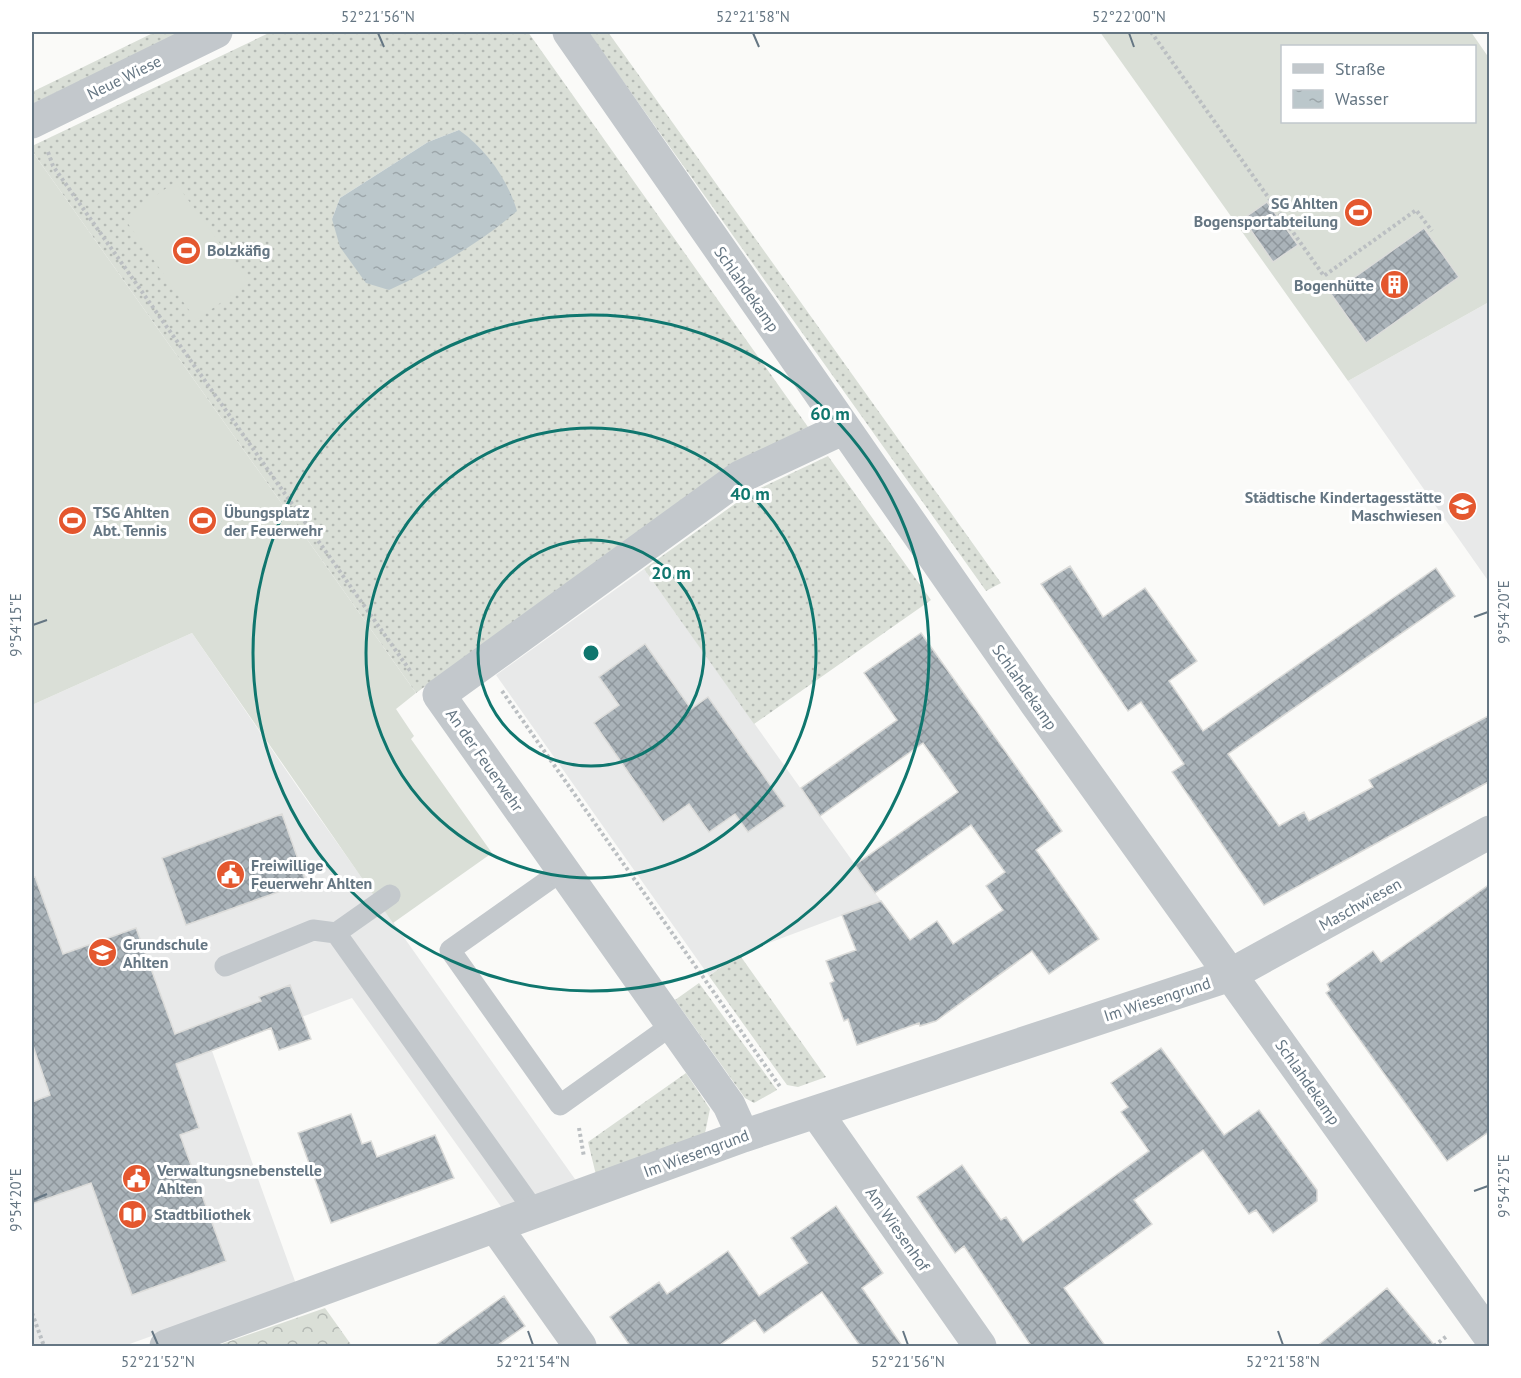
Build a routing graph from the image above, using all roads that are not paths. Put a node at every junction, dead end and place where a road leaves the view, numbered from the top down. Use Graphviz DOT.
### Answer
graph roads {
  1 [pos="216,32"];
  2 [pos="569,32"];
  3 [pos="35,120"];
  4 [pos="844,428"];
  5 [pos="1490,832"];
  6 [pos="563,870"];
  7 [pos="390,895"];
  8 [pos="336,933"];
  9 [pos="225,966"];
  10 [pos="1230,975"];
  11 [pos="672,1025"];
  12 [pos="816,1112"];
  13 [pos="743,1136"];
  14 [pos="535,1212"];
  15 [pos="495,1226"];
  16 [pos="1490,1337"];
  17 [pos="166,1347"];
  18 [pos="580,1347"];
  19 [pos="980,1347"];
  1 -- 3 [label="street, Neue Wiese"];
  2 -- 4 [label="street, Schlahdekamp"];
  4 -- 6 [label="street, An der Feuerwehr"];
  4 -- 10 [label="street, Schlahdekamp"];
  5 -- 10 [label="street, Maschwiesen"];
  6 -- 11 [label="street, An der Feuerwehr"];
  6 -- 11 [label="lane"];
  7 -- 8 [label="lane"];
  8 -- 9 [label="lane"];
  8 -- 14 [label="lane"];
  10 -- 12 [label="street, Im Wiesengrund"];
  10 -- 16 [label="street, Schlahdekamp"];
  11 -- 13 [label="street, An der Feuerwehr"];
  12 -- 13 [label="street, Im Wiesengrund"];
  12 -- 19 [label="street, Am Wiesenhof"];
  13 -- 14 [label="street, Im Wiesengrund"];
  14 -- 15 [label="street, Im Wiesengrund"];
  15 -- 17 [label="street, Im Wiesengrund"];
  15 -- 18 [label="street"];
}
